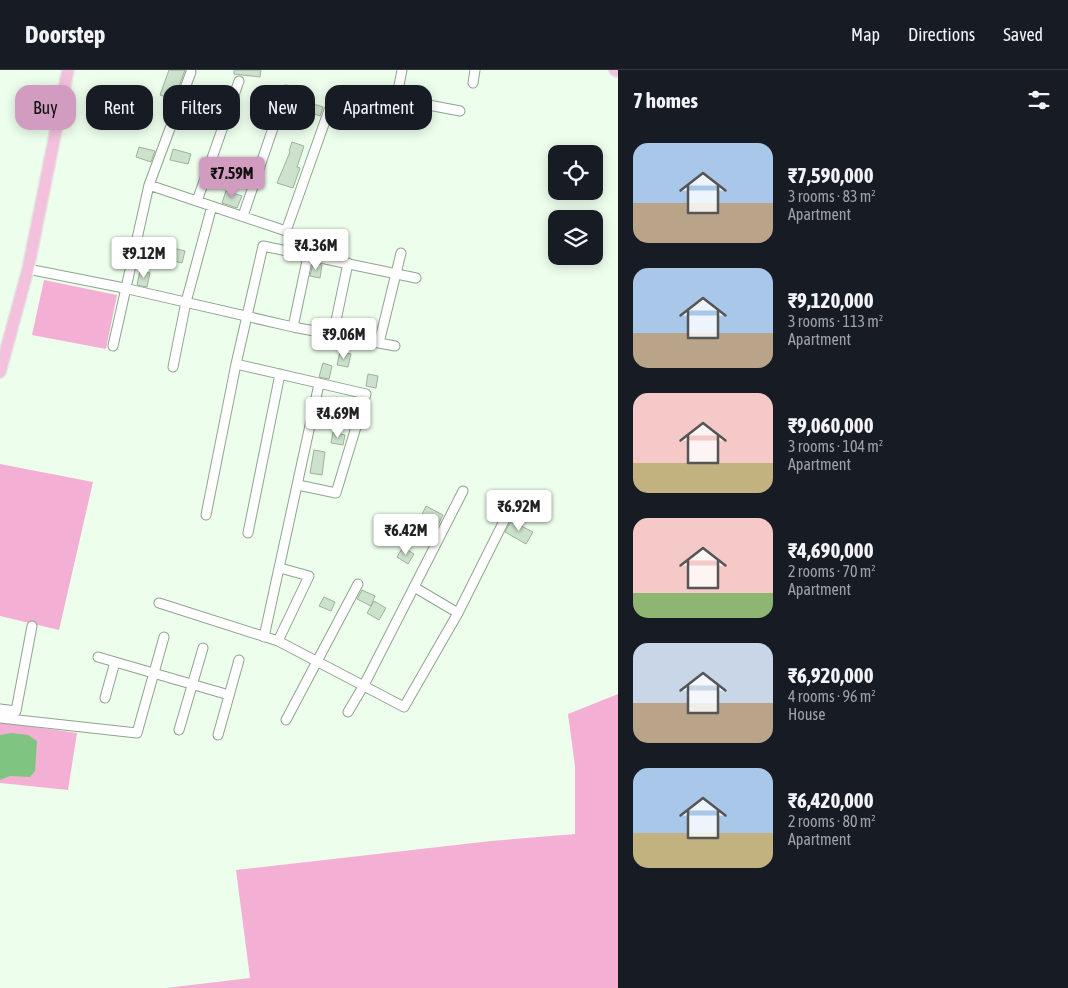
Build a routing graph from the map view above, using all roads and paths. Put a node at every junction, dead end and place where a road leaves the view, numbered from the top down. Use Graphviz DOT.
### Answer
graph roads {
  1 [pos="68,70"];
  2 [pos="402,70"];
  3 [pos="475,70"];
  4 [pos="192,72"];
  5 [pos="239,81"];
  6 [pos="473,83"];
  7 [pos="400,85"];
  8 [pos="432,107"];
  9 [pos="460,112"];
  10 [pos="325,119"];
  11 [pos="272,130"];
  12 [pos="149,185"];
  13 [pos="197,201"];
  14 [pos="212,206"];
  15 [pos="243,216"];
  16 [pos="401,254"];
  17 [pos="308,256"];
  18 [pos="348,263"];
  19 [pos="28,269"];
  20 [pos="396,274"];
  21 [pos="416,278"];
  22 [pos="124,288"];
  23 [pos="186,302"];
  24 [pos="247,316"];
  25 [pos="293,327"];
  26 [pos="333,335"];
  27 [pos="379,343"];
  28 [pos="113,346"];
  29 [pos="395,346"];
  30 [pos="236,364"];
  31 [pos="174,367"];
  32 [pos="0,372"];
  33 [pos="280,374"];
  34 [pos="319,384"];
  35 [pos="298,485"];
  36 [pos="464,491"];
  37 [pos="508,514"];
  38 [pos="206,515"];
  39 [pos="248,533"];
  40 [pos="280,568"];
  41 [pos="358,584"];
  42 [pos="414,587"];
  43 [pos="159,603"];
  44 [pos="458,613"];
  45 [pos="32,626"];
  46 [pos="164,637"];
  47 [pos="264,637"];
  48 [pos="278,641"];
  49 [pos="203,648"];
  50 [pos="98,657"];
  51 [pos="239,660"];
  52 [pos="318,661"];
  53 [pos="115,662"];
  54 [pos="154,673"];
  55 [pos="192,684"];
  56 [pos="364,685"];
  57 [pos="229,695"];
  58 [pos="105,698"];
  59 [pos="0,709"];
  60 [pos="348,712"];
  61 [pos="0,718"];
  62 [pos="286,720"];
  63 [pos="179,730"];
  64 [pos="218,735"];
  1 -- 19 [label="main road"];
  2 -- 7 [label="street"];
  3 -- 6 [label="street"];
  4 -- 12 [label="street"];
  5 -- 13 [label="street"];
  8 -- 9 [label="street"];
  10 -- 15 [label="street"];
  11 -- 15 [label="street"];
  12 -- 13 [label="street"];
  12 -- 22 [label="street"];
  13 -- 14 [label="street"];
  14 -- 15 [label="street"];
  14 -- 23 [label="street"];
  16 -- 20 [label="street"];
  17 -- 18 [label="street"];
  17 -- 24 [label="street"];
  17 -- 25 [label="street"];
  18 -- 20 [label="street"];
  18 -- 26 [label="street"];
  19 -- 22 [label="street"];
  19 -- 32 [label="main road"];
  20 -- 21 [label="street"];
  20 -- 27 [label="street"];
  22 -- 23 [label="street"];
  22 -- 28 [label="street"];
  23 -- 24 [label="street"];
  23 -- 31 [label="street"];
  24 -- 25 [label="street"];
  24 -- 30 [label="street"];
  25 -- 26 [label="street"];
  26 -- 27 [label="street"];
  27 -- 29 [label="street"];
  30 -- 33 [label="street"];
  30 -- 38 [label="street"];
  33 -- 34 [label="street"];
  33 -- 39 [label="street"];
  34 -- 35 [label="street"];
  34 -- 35 [label="street"];
  35 -- 40 [label="street"];
  36 -- 42 [label="street"];
  37 -- 44 [label="street"];
  40 -- 47 [label="street"];
  40 -- 48 [label="street"];
  41 -- 52 [label="street"];
  42 -- 44 [label="street"];
  42 -- 56 [label="street"];
  43 -- 47 [label="street"];
  44 -- 56 [label="street"];
  45 -- 59 [label="street"];
  46 -- 54 [label="street"];
  47 -- 48 [label="street"];
  48 -- 52 [label="street"];
  49 -- 55 [label="street"];
  50 -- 53 [label="street"];
  51 -- 57 [label="street"];
  52 -- 56 [label="street"];
  52 -- 62 [label="street"];
  53 -- 54 [label="street"];
  53 -- 58 [label="street"];
  54 -- 55 [label="street"];
  54 -- 61 [label="street"];
  55 -- 57 [label="street"];
  55 -- 63 [label="street"];
  56 -- 60 [label="street"];
  57 -- 64 [label="street"];
}
